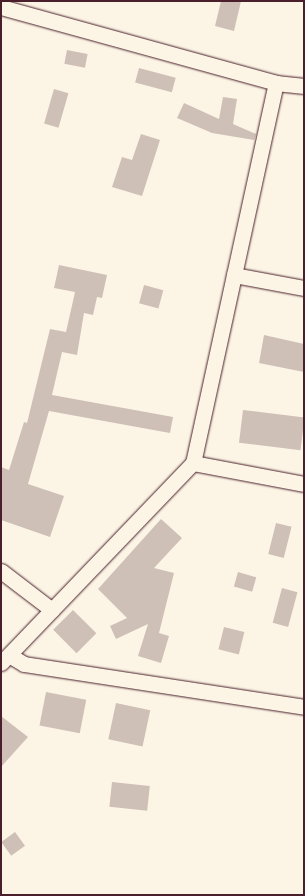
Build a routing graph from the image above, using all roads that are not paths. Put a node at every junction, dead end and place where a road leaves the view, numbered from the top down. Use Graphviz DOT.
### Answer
graph roads {
  1 [pos="1,7"];
  2 [pos="276,83"];
  3 [pos="304,86"];
  4 [pos="234,276"];
  5 [pos="304,288"];
  6 [pos="193,463"];
  7 [pos="304,484"];
  8 [pos="1,572"];
  9 [pos="52,610"];
  10 [pos="5,659"];
  11 [pos="304,706"];
  1 -- 2 [label="street"];
  2 -- 3 [label="street"];
  2 -- 4 [label="street"];
  4 -- 5 [label="street"];
  4 -- 6 [label="street"];
  6 -- 7 [label="street"];
  6 -- 9 [label="street"];
  8 -- 9 [label="street"];
  9 -- 10 [label="street"];
  10 -- 11 [label="street"];
}
